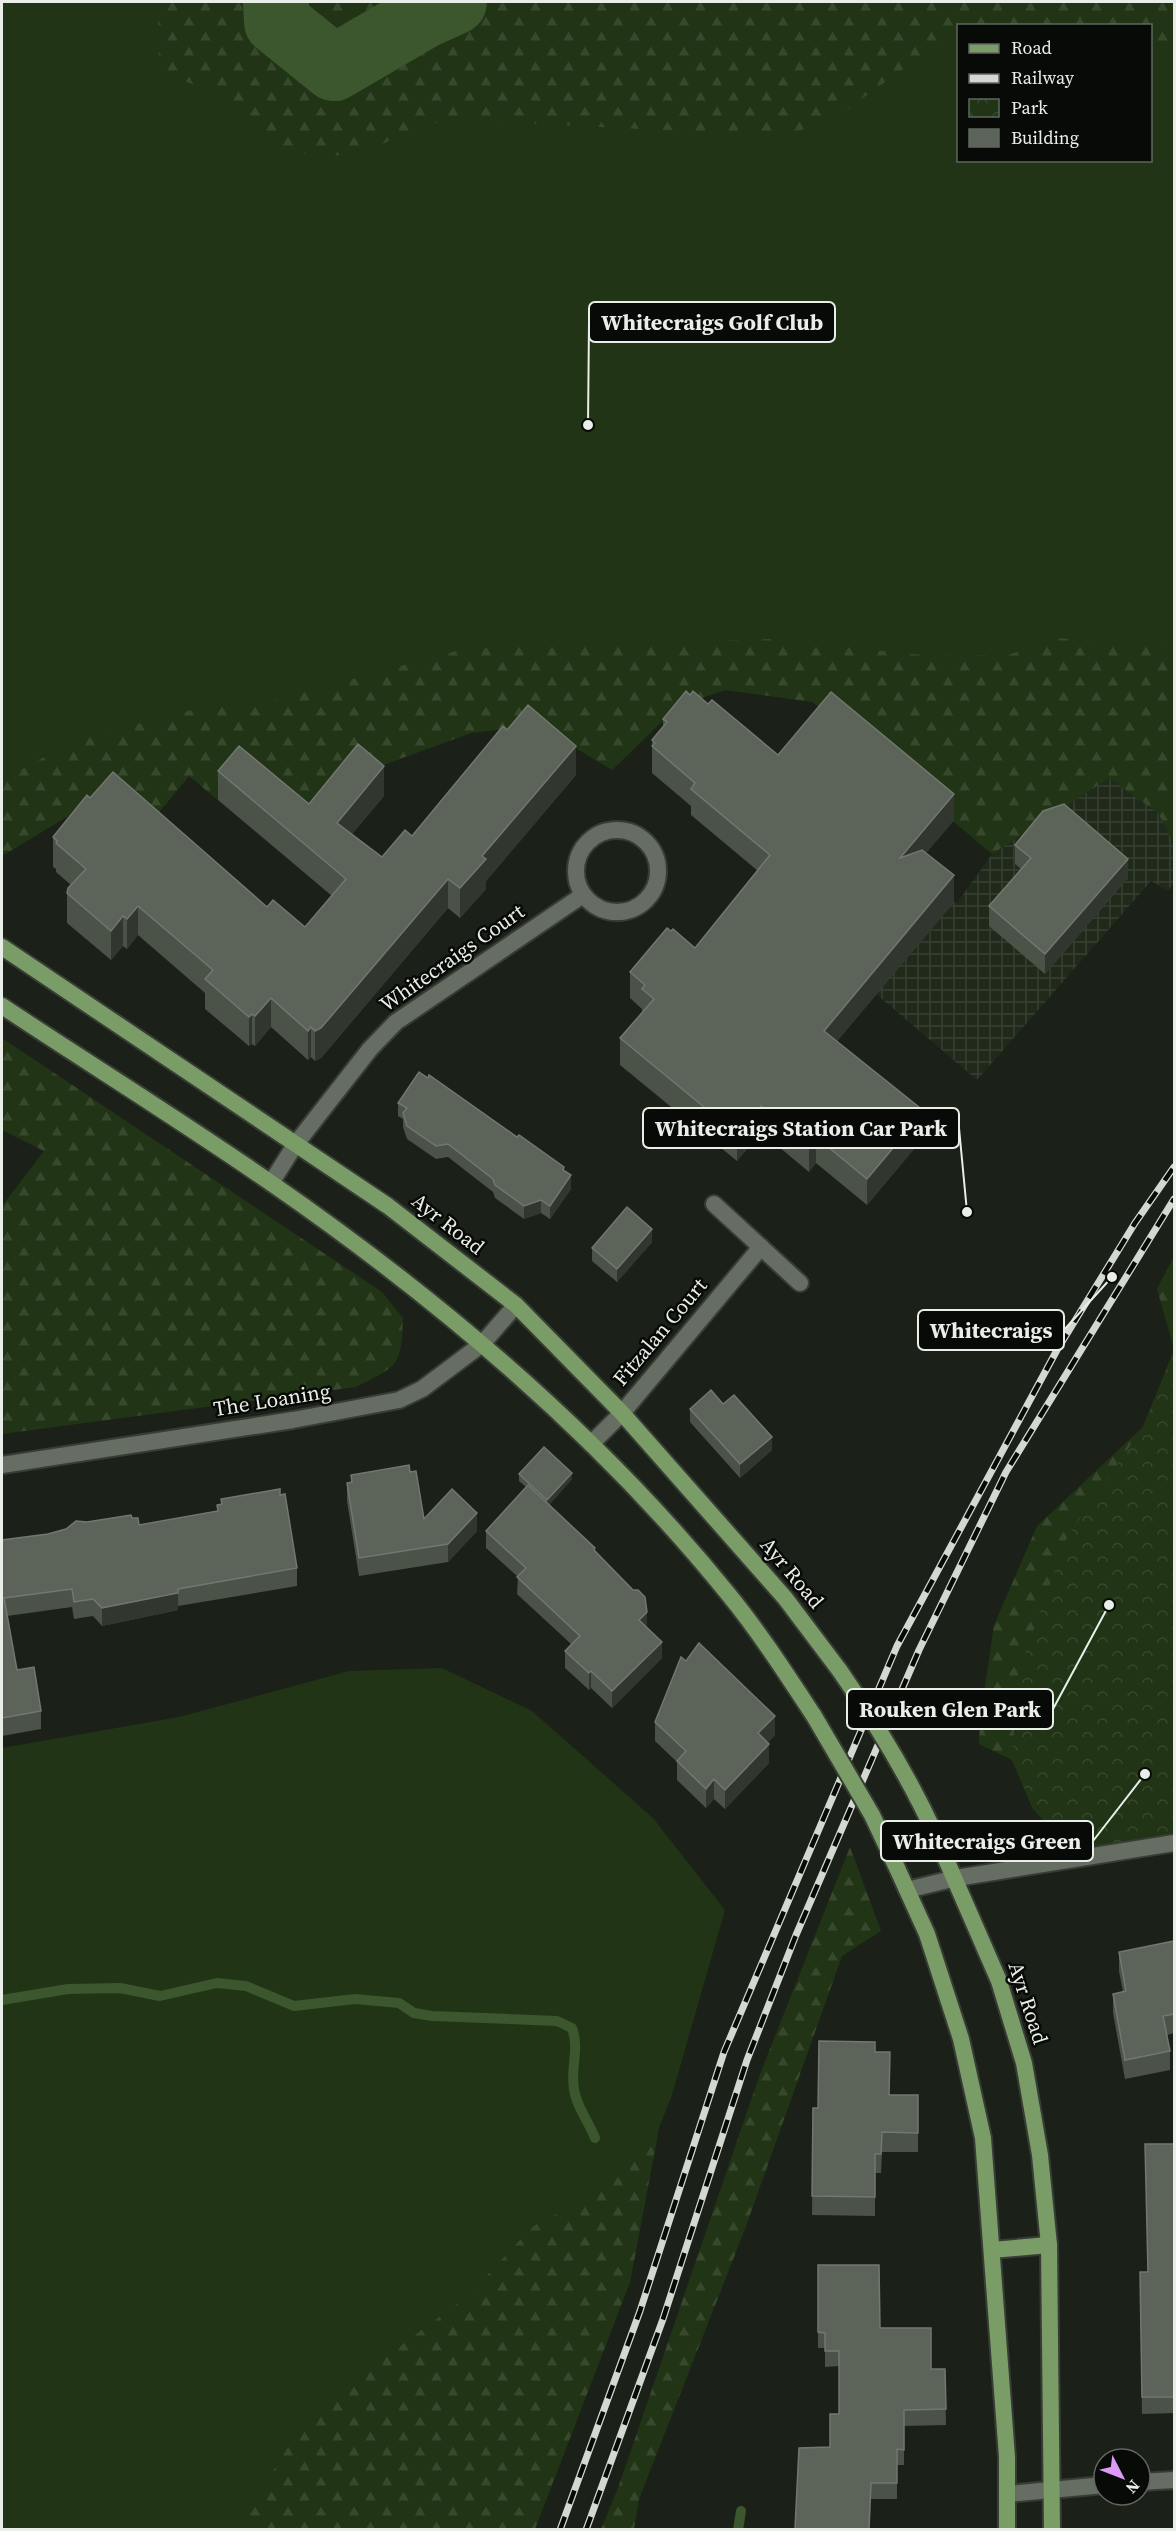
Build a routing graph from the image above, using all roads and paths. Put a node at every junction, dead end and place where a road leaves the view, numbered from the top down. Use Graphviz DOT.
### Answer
graph roads {
  1 [pos="583,895"];
  2 [pos="2,947"];
  3 [pos="2,1006"];
  4 [pos="296,1145"];
  5 [pos="271,1183"];
  6 [pos="714,1204"];
  7 [pos="762,1247"];
  8 [pos="800,1283"];
  9 [pos="516,1305"];
  10 [pos="482,1344"];
  11 [pos="622,1413"];
  12 [pos="591,1444"];
  13 [pos="2,1465"];
  14 [pos="1174,1843"];
  15 [pos="956,1878"];
  16 [pos="907,1890"];
  17 [pos="1050,2245"];
  18 [pos="992,2250"];
  19 [pos="1174,2480"];
  20 [pos="1152,2481"];
  21 [pos="1092,2486"];
  22 [pos="1051,2490"];
  23 [pos="1007,2494"];
  24 [pos="1007,2529"];
  25 [pos="1052,2529"];
  1 -- 1 [label="street"];
  1 -- 4 [label="street, Whitecraigs Court"];
  2 -- 4 [label="main road, Ayr Road"];
  3 -- 5 [label="main road"];
  4 -- 5 [label="street, Whitecraigs Court"];
  4 -- 9 [label="main road, Ayr Road"];
  5 -- 10 [label="main road"];
  6 -- 7 [label="street"];
  7 -- 8 [label="street"];
  7 -- 11 [label="street, Fitzalan Court"];
  9 -- 10 [label="street, The Loaning"];
  9 -- 11 [label="main road, Ayr Road"];
  10 -- 12 [label="main road"];
  10 -- 13 [label="street, The Loaning"];
  11 -- 12 [label="street, Fitzalan Court"];
  11 -- 15 [label="main road, Ayr Road, bridge"];
  12 -- 16 [label="main road, bridge"];
  14 -- 15 [label="street"];
  15 -- 16 [label="street"];
  15 -- 17 [label="main road, Ayr Road"];
  16 -- 18 [label="main road"];
  17 -- 18 [label="main road"];
  17 -- 22 [label="main road, Ayr Road"];
  18 -- 23 [label="main road"];
  19 -- 20 [label="street"];
  21 -- 22 [label="street"];
  22 -- 23 [label="street"];
  22 -- 25 [label="main road, Ayr Road"];
  23 -- 24 [label="main road"];
}
